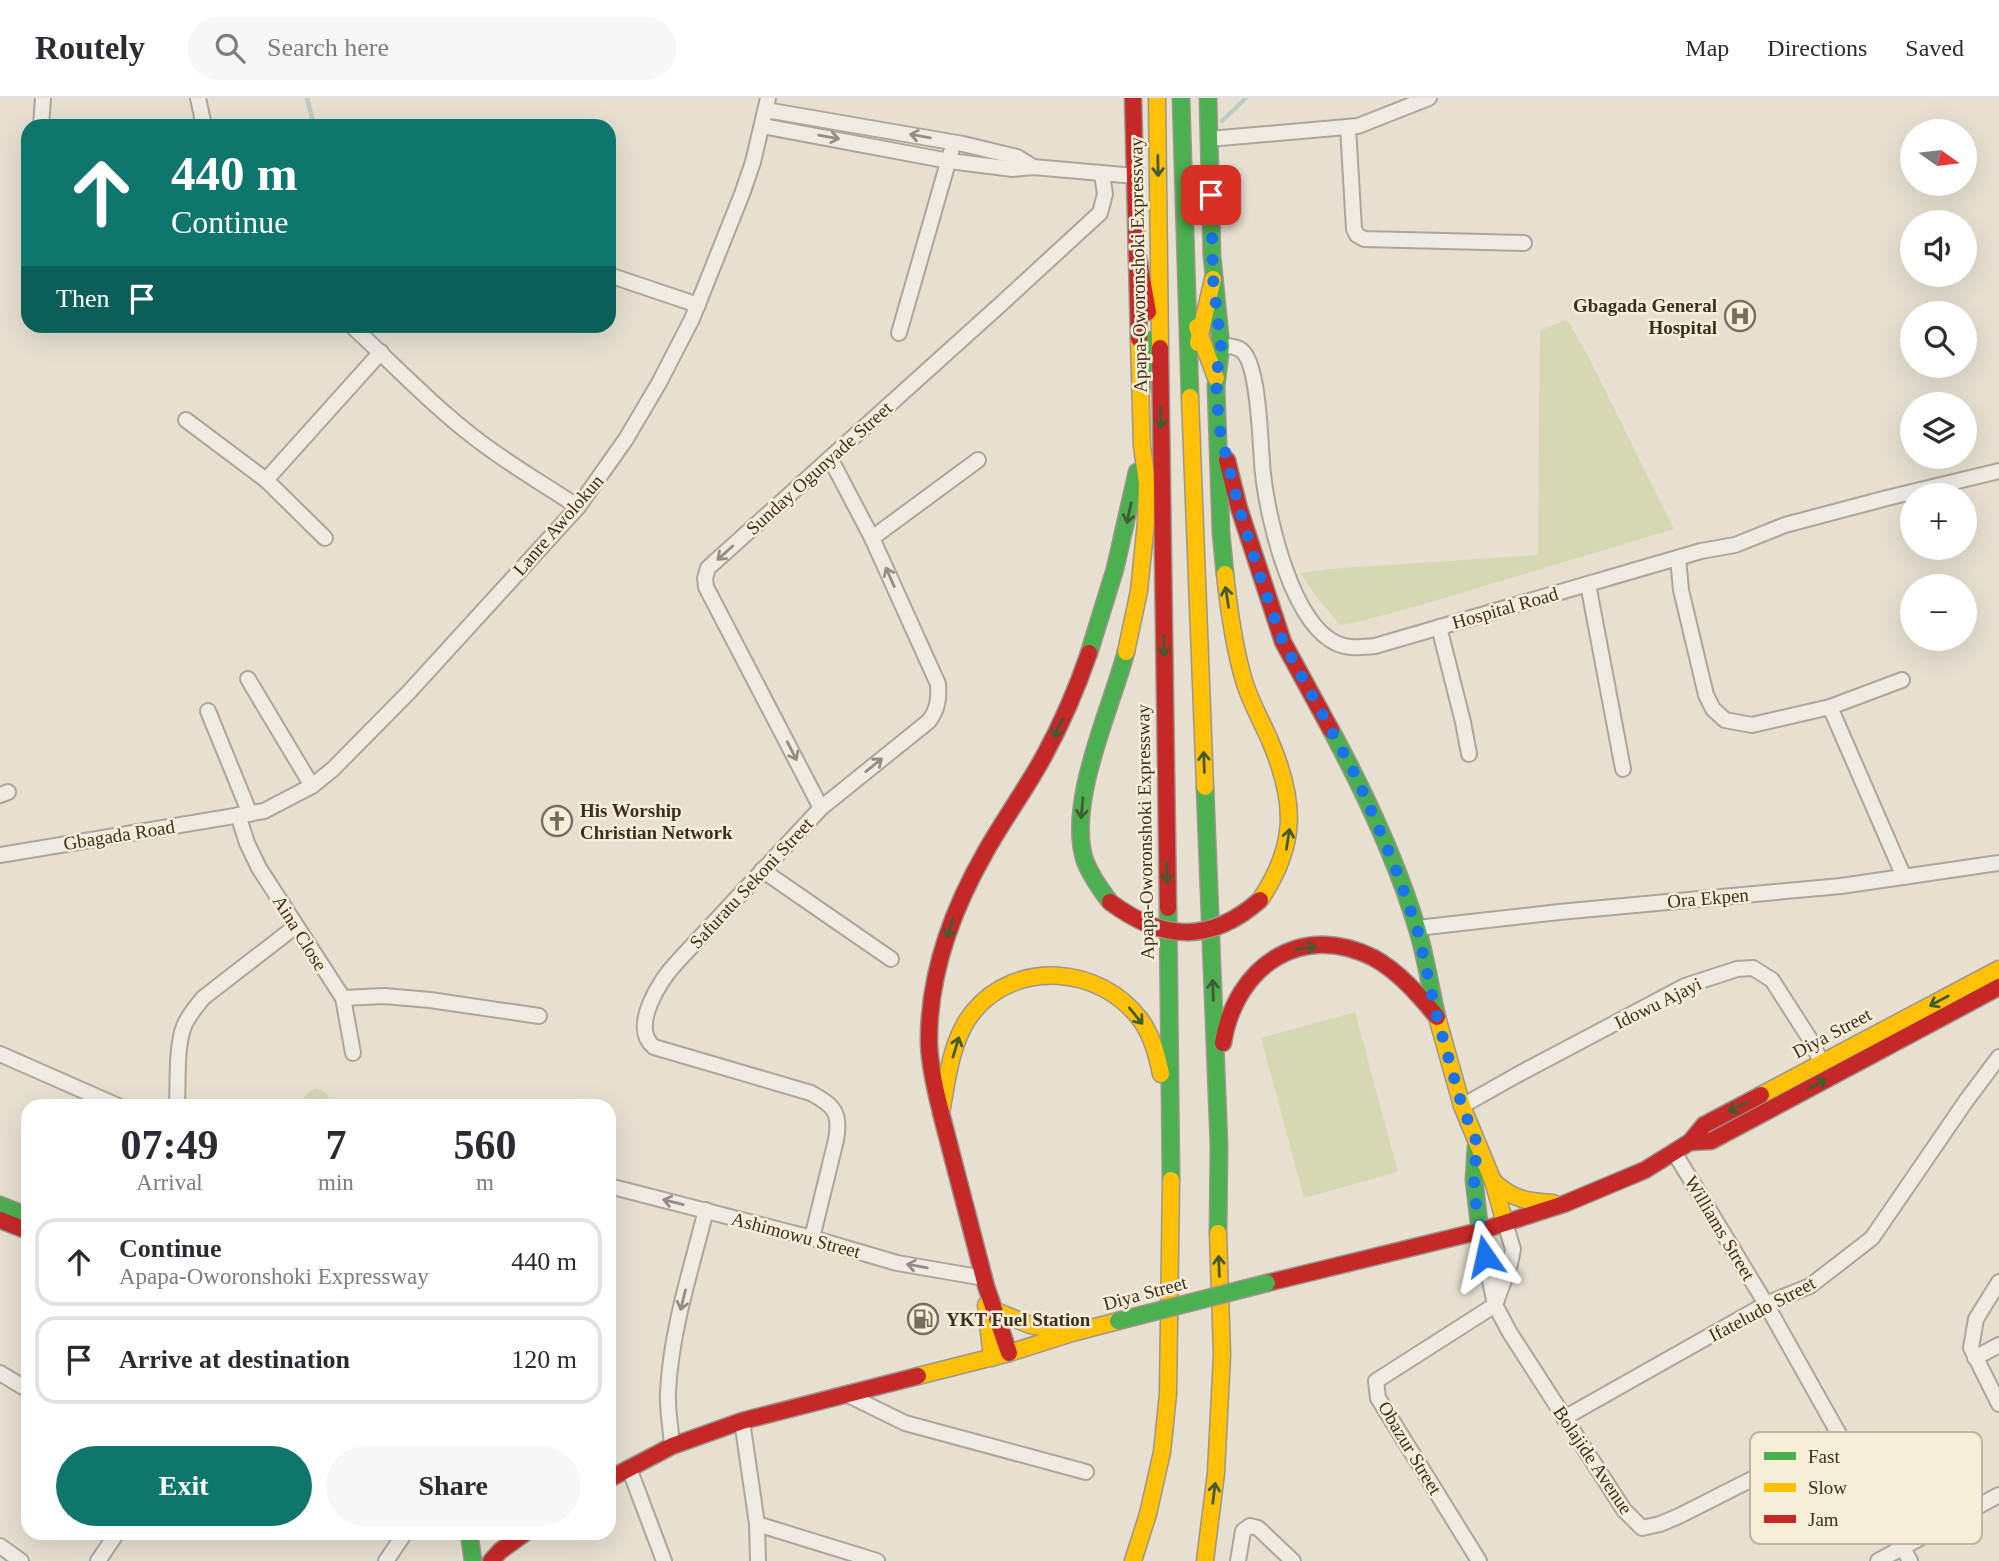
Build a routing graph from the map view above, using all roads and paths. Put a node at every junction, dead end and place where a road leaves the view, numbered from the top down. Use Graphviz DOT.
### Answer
graph roads {
  1 [pos="43,98"];
  2 [pos="198,98"];
  3 [pos="1133,98"];
  4 [pos="1157,98"];
  5 [pos="1181,98"];
  6 [pos="1208,98"];
  7 [pos="1429,98"];
  8 [pos="767,104"];
  9 [pos="42,119"];
  10 [pos="202,119"];
  11 [pos="761,126"];
  12 [pos="1348,127"];
  13 [pos="1209,139"];
  14 [pos="954,142"];
  15 [pos="948,161"];
  16 [pos="1033,167"];
  17 [pos="1102,174"];
  18 [pos="1135,176"];
  19 [pos="1524,243"];
  20 [pos="1159,249"];
  21 [pos="1137,251"];
  22 [pos="616,277"];
  23 [pos="1213,279"];
  24 [pos="1186,285"];
  25 [pos="698,305"];
  26 [pos="1150,321"];
  27 [pos="900,332"];
  28 [pos="360,333"];
  29 [pos="1199,335"];
  30 [pos="1221,346"];
  31 [pos="381,352"];
  32 [pos="1216,379"];
  33 [pos="1160,380"];
  34 [pos="1190,385"];
  35 [pos="1141,392"];
  36 [pos="186,421"];
  37 [pos="1219,427"];
  38 [pos="1142,446"];
  39 [pos="830,458"];
  40 [pos="978,460"];
  41 [pos="1999,471"];
  42 [pos="266,480"];
  43 [pos="578,507"];
  44 [pos="325,538"];
  45 [pos="872,538"];
  46 [pos="1678,558"];
  47 [pos="1588,584"];
  48 [pos="1439,627"];
  49 [pos="248,678"];
  50 [pos="1902,680"];
  51 [pos="1830,707"];
  52 [pos="208,710"];
  53 [pos="1469,754"];
  54 [pos="1623,769"];
  55 [pos="312,786"];
  56 [pos="821,808"];
  57 [pos="244,815"];
  58 [pos="0,855"];
  59 [pos="1999,863"];
  60 [pos="762,870"];
  61 [pos="1904,877"];
  62 [pos="296,926"];
  63 [pos="1417,928"];
  64 [pos="891,960"];
  65 [pos="1999,969"];
  66 [pos="1999,987"];
  67 [pos="343,998"];
  68 [pos="539,1016"];
  69 [pos="1437,1017"];
  70 [pos="353,1053"];
  71 [pos="0,1054"];
  72 [pos="1999,1057"];
  73 [pos="1821,1063"];
  74 [pos="102,1099"];
  75 [pos="177,1099"];
  76 [pos="1462,1106"];
  77 [pos="941,1113"];
  78 [pos="1689,1142"];
  79 [pos="1477,1143"];
  80 [pos="1219,1146"];
  81 [pos="1674,1152"];
  82 [pos="1171,1162"];
  83 [pos="1493,1181"];
  84 [pos="616,1188"];
  85 [pos="1564,1204"];
  86 [pos="0,1205"];
  87 [pos="706,1210"];
  88 [pos="21,1213"];
  89 [pos="0,1220"];
  90 [pos="1505,1223"];
  91 [pos="21,1228"];
  92 [pos="1480,1231"];
  93 [pos="812,1238"];
  94 [pos="985,1282"];
  95 [pos="1999,1282"];
  96 [pos="1766,1304"];
  97 [pos="1495,1305"];
  98 [pos="996,1311"];
  99 [pos="1072,1334"];
  100 [pos="1999,1345"];
  101 [pos="1009,1353"];
  102 [pos="992,1358"];
  103 [pos="1975,1358"];
  104 [pos="0,1373"];
  105 [pos="21,1386"];
  106 [pos="848,1395"];
  107 [pos="1999,1404"];
  108 [pos="1564,1419"];
  109 [pos="742,1421"];
  110 [pos="1837,1432"];
  111 [pos="673,1446"];
  112 [pos="629,1468"];
  113 [pos="1086,1472"];
  114 [pos="616,1475"];
  115 [pos="1750,1480"];
  116 [pos="1999,1495"];
  117 [pos="1982,1504"];
  118 [pos="757,1524"];
  119 [pos="112,1540"];
  120 [pos="400,1540"];
  121 [pos="470,1540"];
  122 [pos="485,1540"];
  123 [pos="511,1540"];
  124 [pos="1907,1544"];
  125 [pos="0,1546"];
  126 [pos="1903,1546"];
  127 [pos="496,1556"];
  128 [pos="20,1561"];
  129 [pos="98,1561"];
  130 [pos="386,1561"];
  131 [pos="473,1561"];
  132 [pos="664,1561"];
  133 [pos="758,1561"];
  134 [pos="877,1561"];
  135 [pos="1133,1561"];
  136 [pos="1205,1561"];
  137 [pos="1238,1561"];
  138 [pos="1293,1561"];
  139 [pos="1479,1561"];
  140 [pos="1878,1561"];
  141 [pos="1910,1561"];
  1 -- 9 [label="street"];
  2 -- 10 [label="street"];
  3 -- 18 [label="main road, Apapa-Oworonshoki Expressway"];
  4 -- 20 [label="main road, Apapa-Oworonshoki Expressway, one-way"];
  5 -- 24 [label="main road"];
  6 -- 13 [label="main road"];
  7 -- 12 [label="street"];
  8 -- 11 [label="street, Lanre Awolokun"];
  14 -- 8 [label="street, one-way"];
  11 -- 15 [label="street, one-way"];
  11 -- 25 [label="street, Lanre Awolokun"];
  12 -- 13 [label="street"];
  12 -- 19 [label="street"];
  13 -- 23 [label="main road"];
  14 -- 15 [label="street"];
  14 -- 16 [label="street"];
  15 -- 16 [label="street"];
  15 -- 27 [label="street"];
  16 -- 17 [label="street"];
  17 -- 18 [label="street"];
  17 -- 39 [label="street, Sunday Ogunyade Street"];
  18 -- 21 [label="main road, Apapa-Oworonshoki Expressway"];
  20 -- 26 [label="main road"];
  20 -- 33 [label="main road, Apapa-Oworonshoki Expressway"];
  21 -- 26 [label="main road"];
  21 -- 35 [label="main road, Apapa-Oworonshoki Expressway"];
  22 -- 25 [label="street"];
  23 -- 29 [label="main road"];
  23 -- 30 [label="main road"];
  24 -- 29 [label="main road"];
  24 -- 34 [label="main road"];
  25 -- 43 [label="street, Lanre Awolokun"];
  26 -- 33 [label="main road"];
  26 -- 35 [label="main road"];
  28 -- 31 [label="street"];
  29 -- 32 [label="main road"];
  29 -- 34 [label="main road"];
  30 -- 32 [label="main road"];
  30 -- 48 [label="street, Hospital Road"];
  31 -- 42 [label="street"];
  31 -- 43 [label="street"];
  32 -- 37 [label="main road"];
  33 -- 82 [label="main road, Apapa-Oworonshoki Expressway, one-way"];
  80 -- 34 [label="main road, one-way"];
  35 -- 38 [label="main road, Apapa-Oworonshoki Expressway"];
  36 -- 42 [label="street"];
  38 -- 37 [label="main road, one-way, bridge"];
  37 -- 63 [label="main road"];
  38 -- 77 [label="main road, one-way"];
  39 -- 45 [label="street, Safuratu Sekoni Street"];
  39 -- 56 [label="street, Sunday Ogunyade Street, one-way"];
  40 -- 45 [label="street"];
  41 -- 46 [label="street, Hospital Road"];
  42 -- 44 [label="street"];
  43 -- 55 [label="street, Lanre Awolokun"];
  56 -- 45 [label="street, Safuratu Sekoni Street, one-way"];
  46 -- 47 [label="street, Hospital Road"];
  46 -- 51 [label="street"];
  47 -- 48 [label="street, Hospital Road"];
  47 -- 54 [label="street"];
  48 -- 53 [label="street"];
  49 -- 55 [label="street"];
  50 -- 51 [label="street"];
  51 -- 61 [label="street"];
  52 -- 57 [label="street, Aina Close"];
  55 -- 57 [label="street, Lanre Awolokun"];
  56 -- 60 [label="street, Safuratu Sekoni Street"];
  57 -- 58 [label="street, Gbagada Road"];
  57 -- 62 [label="street, Aina Close"];
  59 -- 61 [label="street, Ora Ekpen"];
  60 -- 64 [label="street"];
  60 -- 93 [label="street, Safuratu Sekoni Street"];
  61 -- 63 [label="street, Ora Ekpen"];
  62 -- 67 [label="street, Aina Close"];
  62 -- 75 [label="street"];
  63 -- 69 [label="main road"];
  65 -- 73 [label="main road, Diya Street, one-way"];
  78 -- 66 [label="main road, Diya Street, one-way"];
  67 -- 68 [label="street"];
  67 -- 70 [label="street, Aina Close"];
  69 -- 76 [label="main road"];
  80 -- 69 [label="main road, one-way"];
  71 -- 74 [label="street"];
  72 -- 96 [label="street, Ifateludo Street"];
  73 -- 76 [label="street, Idowu Ajayi"];
  73 -- 78 [label="main road, Diya Street, one-way"];
  76 -- 79 [label="main road"];
  77 -- 82 [label="main road, one-way"];
  77 -- 94 [label="main road"];
  78 -- 81 [label="main road, Diya Street"];
  79 -- 83 [label="main road"];
  79 -- 92 [label="main road"];
  136 -- 80 [label="main road, one-way"];
  81 -- 85 [label="main road, Diya Street"];
  81 -- 96 [label="street, Williams Street"];
  82 -- 135 [label="main road, Apapa-Oworonshoki Expressway"];
  83 -- 85 [label="main road"];
  83 -- 90 [label="main road"];
  87 -- 84 [label="street, Ashimowu Street, one-way"];
  85 -- 90 [label="main road, Diya Street"];
  86 -- 88 [label="main road"];
  87 -- 93 [label="street, Ashimowu Street"];
  87 -- 111 [label="street, one-way"];
  89 -- 91 [label="main road"];
  90 -- 92 [label="main road, Diya Street"];
  90 -- 97 [label="street"];
  92 -- 97 [label="street, Bolajide Avenue"];
  92 -- 99 [label="main road, Diya Street, bridge"];
  94 -- 93 [label="street, Ashimowu Street, one-way"];
  94 -- 98 [label="main road"];
  94 -- 102 [label="main road"];
  95 -- 103 [label="street"];
  96 -- 108 [label="street, Ifateludo Street"];
  96 -- 110 [label="street, Williams Street"];
  97 -- 108 [label="street, Bolajide Avenue"];
  97 -- 139 [label="street, Obazur Street"];
  98 -- 99 [label="main road"];
  98 -- 101 [label="main road"];
  99 -- 101 [label="main road, Diya Street"];
  100 -- 103 [label="street"];
  101 -- 102 [label="main road, Diya Street"];
  102 -- 106 [label="main road, Diya Street"];
  103 -- 107 [label="street"];
  104 -- 105 [label="street"];
  106 -- 109 [label="main road, Diya Street"];
  106 -- 113 [label="street"];
  108 -- 115 [label="street, Bolajide Avenue"];
  109 -- 111 [label="main road, Diya Street"];
  109 -- 118 [label="street"];
  111 -- 112 [label="main road, Diya Street"];
  112 -- 114 [label="main road, Diya Street"];
  112 -- 132 [label="street"];
  116 -- 117 [label="street"];
  118 -- 133 [label="street"];
  118 -- 134 [label="street"];
  119 -- 129 [label="street"];
  120 -- 130 [label="street"];
  121 -- 131 [label="main road"];
  122 -- 127 [label="main road"];
  123 -- 127 [label="main road"];
  124 -- 126 [label="street"];
  125 -- 128 [label="street"];
  126 -- 140 [label="street"];
  126 -- 141 [label="street, Williams Street"];
  137 -- 138 [label="street"];
}
